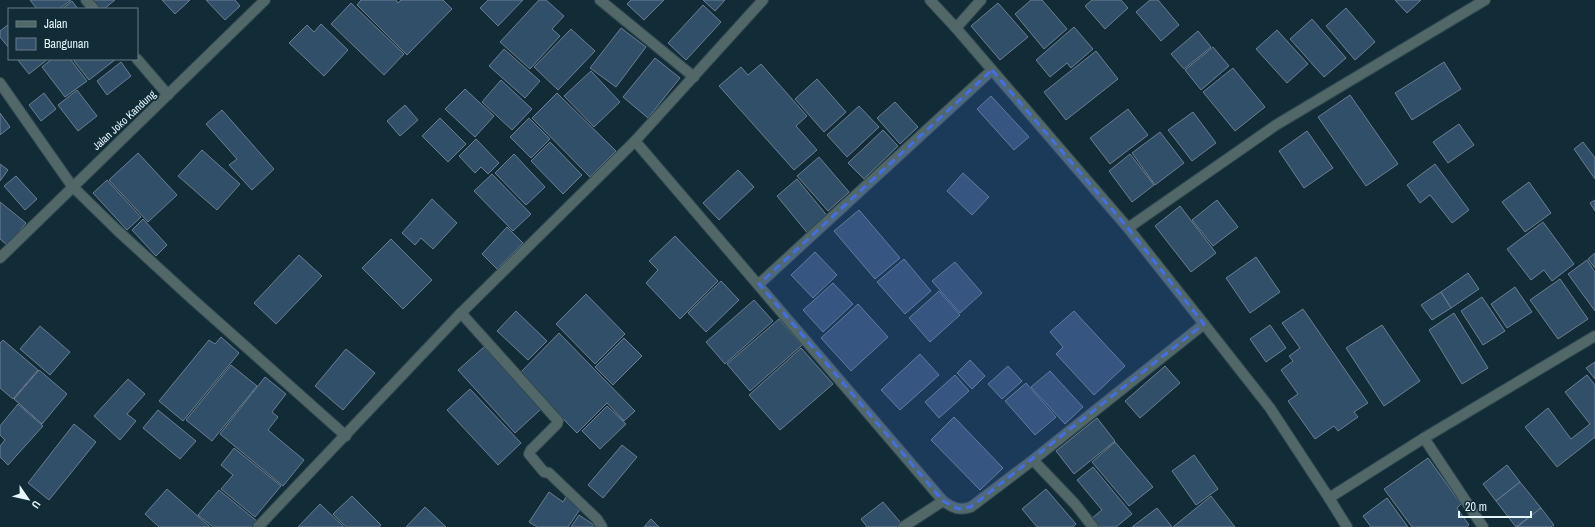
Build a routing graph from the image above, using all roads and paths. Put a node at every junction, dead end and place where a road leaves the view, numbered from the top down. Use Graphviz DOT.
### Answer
graph roads {
  1 [pos="86,0"];
  2 [pos="265,0"];
  3 [pos="600,0"];
  4 [pos="763,0"];
  5 [pos="930,0"];
  6 [pos="981,0"];
  7 [pos="1485,0"];
  8 [pos="93,8"];
  9 [pos="956,28"];
  10 [pos="138,60"];
  11 [pos="992,70"];
  12 [pos="694,77"];
  13 [pos="0,83"];
  14 [pos="168,95"];
  15 [pos="635,141"];
  16 [pos="72,186"];
  17 [pos="1128,228"];
  18 [pos="0,258"];
  19 [pos="758,284"];
  20 [pos="461,313"];
  21 [pos="1204,324"];
  22 [pos="1595,336"];
  23 [pos="346,436"];
  24 [pos="1424,438"];
  25 [pos="1033,460"];
  26 [pos="1329,498"];
  27 [pos="943,500"];
  28 [pos="258,527"];
  29 [pos="602,527"];
  30 [pos="903,527"];
  31 [pos="1093,527"];
  32 [pos="1347,527"];
  33 [pos="1483,527"];
  1 -- 8 [label="street"];
  2 -- 14 [label="street, Jalan Joko Kandung"];
  3 -- 12 [label="street"];
  4 -- 12 [label="street"];
  5 -- 9 [label="street"];
  6 -- 9 [label="street"];
  7 -- 17 [label="street"];
  9 -- 11 [label="street"];
  10 -- 14 [label="street"];
  11 -- 17 [label="street"];
  11 -- 19 [label="street"];
  12 -- 15 [label="street"];
  13 -- 16 [label="street"];
  14 -- 16 [label="street, Jalan Joko Kandung"];
  15 -- 19 [label="street"];
  15 -- 20 [label="street"];
  16 -- 18 [label="street, Jalan Joko Kandung"];
  16 -- 23 [label="street"];
  17 -- 21 [label="street"];
  19 -- 27 [label="street"];
  20 -- 23 [label="street"];
  20 -- 29 [label="street"];
  21 -- 25 [label="street"];
  21 -- 26 [label="street"];
  22 -- 24 [label="street"];
  23 -- 28 [label="street"];
  24 -- 26 [label="street"];
  24 -- 33 [label="street"];
  25 -- 27 [label="street"];
  25 -- 31 [label="street"];
  26 -- 32 [label="street"];
  27 -- 30 [label="street"];
}
